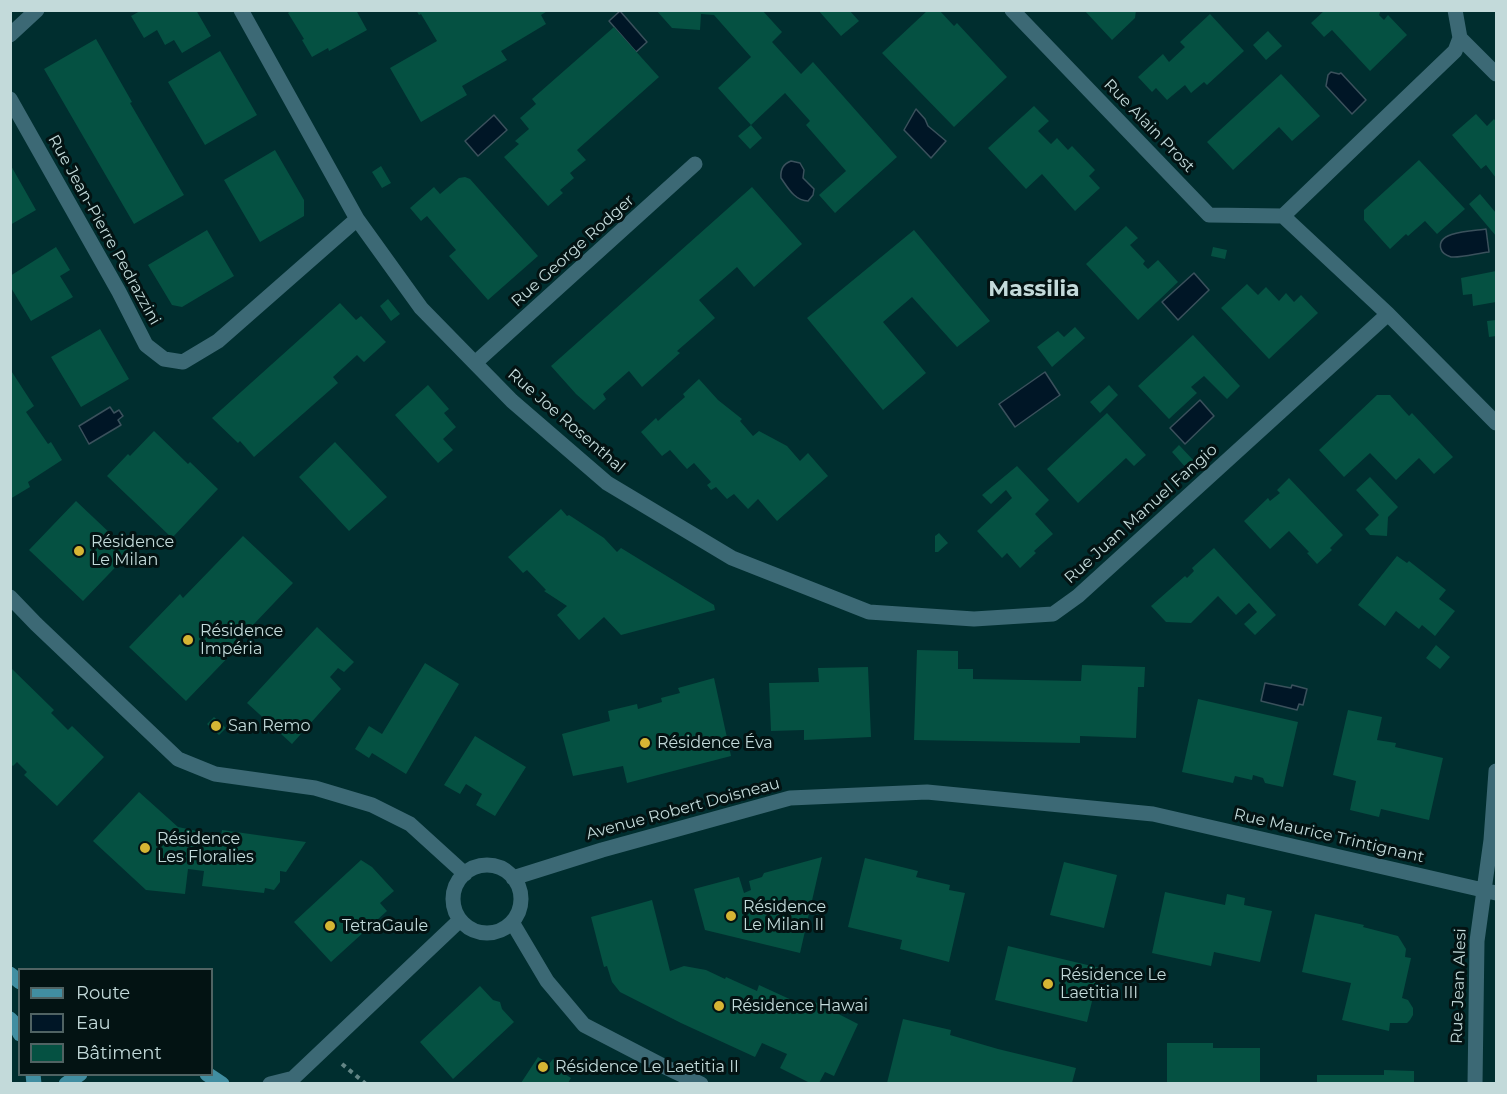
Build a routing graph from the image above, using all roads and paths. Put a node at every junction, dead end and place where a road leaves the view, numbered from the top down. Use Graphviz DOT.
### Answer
graph roads {
  1 [pos="37,10"];
  2 [pos="241,10"];
  3 [pos="1012,10"];
  4 [pos="1455,10"];
  5 [pos="10,35"];
  6 [pos="1460,38"];
  7 [pos="1497,74"];
  8 [pos="10,99"];
  9 [pos="695,165"];
  10 [pos="1283,216"];
  11 [pos="357,219"];
  12 [pos="1388,314"];
  13 [pos="475,363"];
  14 [pos="1497,423"];
  15 [pos="10,597"];
  16 [pos="869,612"];
  17 [pos="1497,771"];
  18 [pos="1153,814"];
  19 [pos="465,874"];
  20 [pos="513,878"];
  21 [pos="1490,892"];
  22 [pos="460,920"];
  23 [pos="512,922"];
  24 [pos="289,1081"];
  25 [pos="270,1083"];
  26 [pos="701,1083"];
  27 [pos="1475,1083"];
  1 -- 5 [label="street"];
  2 -- 11 [label="street"];
  3 -- 10 [label="street, Rue Alain Prost"];
  4 -- 6 [label="street"];
  6 -- 7 [label="street"];
  6 -- 10 [label="street"];
  8 -- 11 [label="street, Rue Jean-Pierre Pedrazzini"];
  9 -- 13 [label="street, Rue George Rodger"];
  10 -- 12 [label="street"];
  11 -- 13 [label="street, Rue Joe Rosenthal"];
  12 -- 14 [label="street"];
  12 -- 16 [label="street, Rue Juan Manuel Fangio"];
  13 -- 16 [label="street, Rue Joe Rosenthal"];
  15 -- 19 [label="street"];
  17 -- 21 [label="street"];
  18 -- 20 [label="street, Avenue Robert Doisneau"];
  18 -- 21 [label="street, Rue Maurice Trintignant"];
  19 -- 20 [label="street"];
  19 -- 22 [label="street"];
  20 -- 23 [label="street"];
  21 -- 27 [label="street, Rue Jean Alesi"];
  22 -- 23 [label="street"];
  22 -- 24 [label="street"];
  23 -- 26 [label="street"];
  24 -- 25 [label="street"];
}
